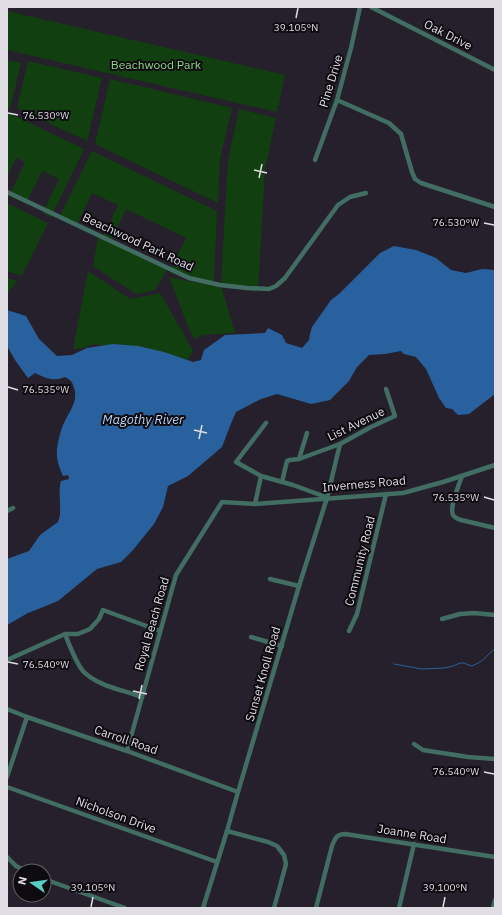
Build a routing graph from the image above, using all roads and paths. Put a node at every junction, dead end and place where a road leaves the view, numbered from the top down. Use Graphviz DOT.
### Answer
graph roads {
  1 [pos="360,7"];
  2 [pos="372,7"];
  3 [pos="495,70"];
  4 [pos="337,100"];
  5 [pos="315,160"];
  6 [pos="7,192"];
  7 [pos="366,192"];
  8 [pos="495,207"];
  9 [pos="386,389"];
  10 [pos="266,423"];
  11 [pos="307,433"];
  12 [pos="340,444"];
  13 [pos="299,459"];
  14 [pos="495,465"];
  15 [pos="260,476"];
  16 [pos="462,476"];
  17 [pos="282,482"];
  18 [pos="386,494"];
  19 [pos="327,498"];
  20 [pos="255,504"];
  21 [pos="13,508"];
  22 [pos="7,511"];
  23 [pos="495,528"];
  24 [pos="270,578"];
  25 [pos="299,586"];
  26 [pos="495,615"];
  27 [pos="442,619"];
  28 [pos="160,631"];
  29 [pos="349,631"];
  30 [pos="65,634"];
  31 [pos="251,637"];
  32 [pos="282,646"];
  33 [pos="7,660"];
  34 [pos="142,696"];
  35 [pos="7,709"];
  36 [pos="27,717"];
  37 [pos="414,744"];
  38 [pos="127,751"];
  39 [pos="495,759"];
  40 [pos="7,777"];
  41 [pos="7,787"];
  42 [pos="238,792"];
  43 [pos="227,831"];
  44 [pos="414,844"];
  45 [pos="495,857"];
  46 [pos="217,862"];
  47 [pos="52,882"];
  48 [pos="495,900"];
  49 [pos="125,908"];
  50 [pos="203,908"];
  51 [pos="274,908"];
  52 [pos="316,908"];
  53 [pos="398,908"];
  54 [pos="493,908"];
  1 -- 4 [label="street, Pine Drive"];
  2 -- 3 [label="street, Oak Drive"];
  4 -- 5 [label="street, Pine Drive"];
  4 -- 8 [label="street"];
  6 -- 7 [label="street, Beachwood Park Road"];
  9 -- 12 [label="street, List Avenue"];
  10 -- 15 [label="street"];
  11 -- 13 [label="street"];
  12 -- 13 [label="street, List Avenue"];
  12 -- 19 [label="street, Sunset Knoll Road"];
  13 -- 17 [label="street, List Avenue"];
  14 -- 16 [label="street, Inverness Road"];
  15 -- 17 [label="street"];
  15 -- 20 [label="street"];
  16 -- 18 [label="street, Inverness Road"];
  16 -- 23 [label="street"];
  17 -- 19 [label="street"];
  18 -- 19 [label="street, Inverness Road"];
  18 -- 29 [label="street, Community Road"];
  19 -- 20 [label="street, Inverness Road"];
  19 -- 25 [label="street, Sunset Knoll Road"];
  20 -- 28 [label="street, Royal Beach Road"];
  21 -- 22 [label="street"];
  24 -- 25 [label="street"];
  25 -- 32 [label="street, Sunset Knoll Road"];
  26 -- 27 [label="street"];
  28 -- 30 [label="street"];
  28 -- 34 [label="street, Royal Beach Road"];
  30 -- 33 [label="street"];
  30 -- 34 [label="street"];
  31 -- 32 [label="street"];
  32 -- 42 [label="street, Sunset Knoll Road"];
  34 -- 38 [label="street, Royal Beach Road"];
  35 -- 36 [label="street, Carroll Road"];
  36 -- 38 [label="street, Carroll Road"];
  36 -- 40 [label="street"];
  37 -- 39 [label="street"];
  38 -- 42 [label="street, Carroll Road"];
  41 -- 46 [label="street, Nicholson Drive"];
  42 -- 43 [label="street, Sunset Knoll Road"];
  43 -- 46 [label="street, Sunset Knoll Road"];
  43 -- 51 [label="street"];
  44 -- 45 [label="street, Joanne Road"];
  44 -- 52 [label="street, Joanne Road"];
  44 -- 53 [label="street"];
  46 -- 50 [label="street, Sunset Knoll Road"];
  47 -- 49 [label="street"];
  48 -- 54 [label="street"];
}
